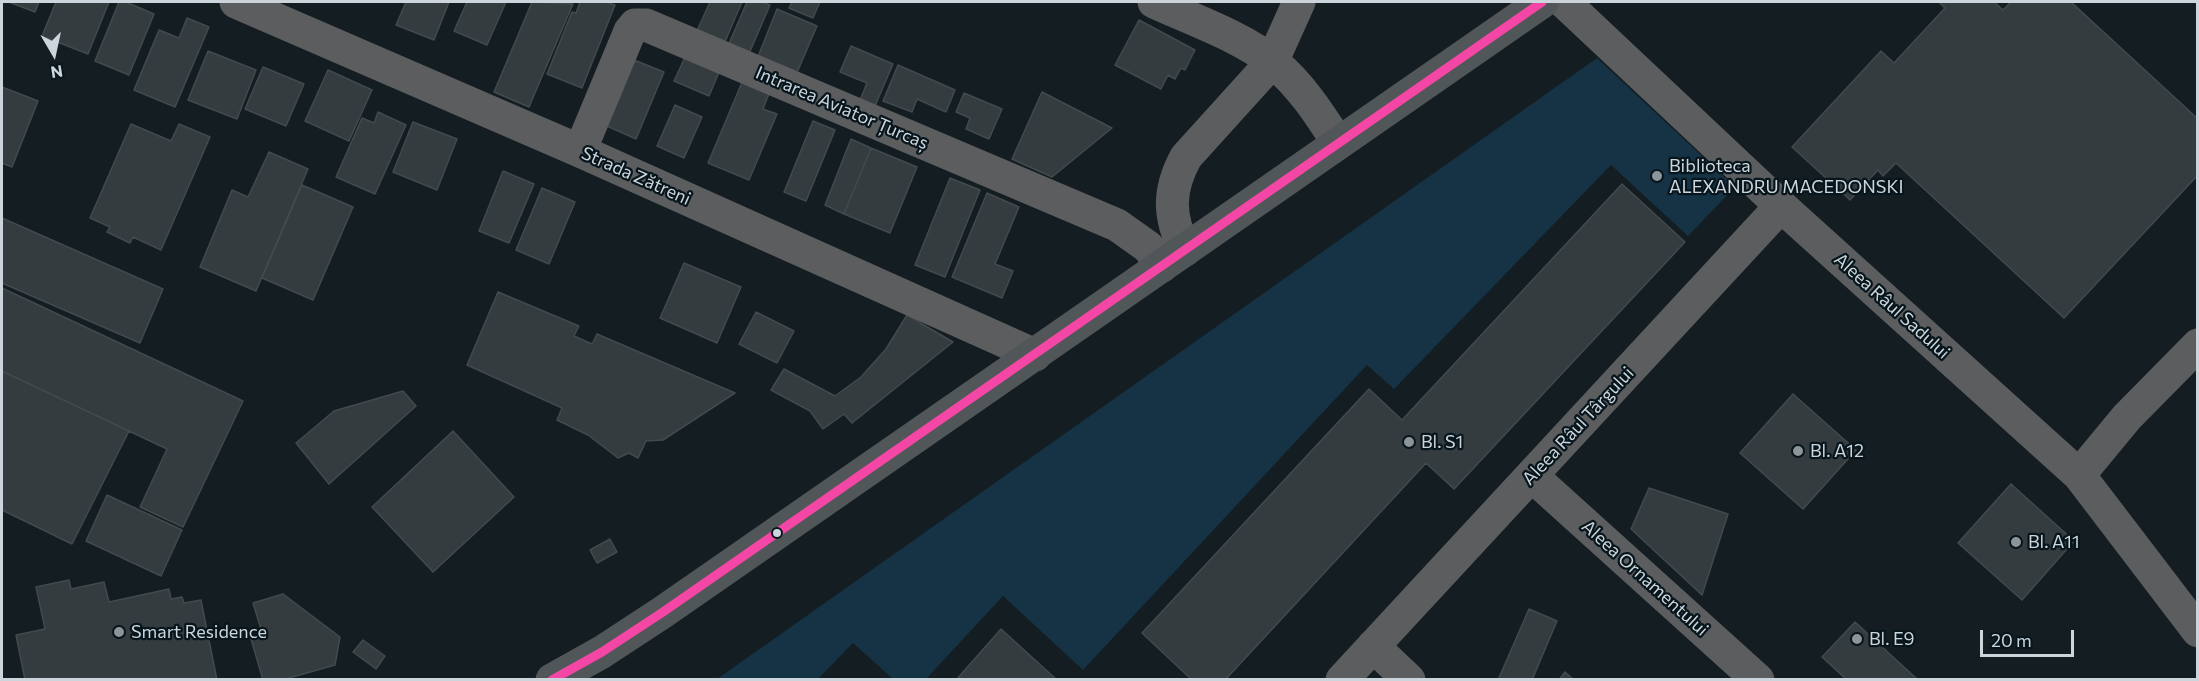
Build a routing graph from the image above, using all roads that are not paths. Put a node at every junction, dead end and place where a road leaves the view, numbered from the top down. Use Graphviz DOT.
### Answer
graph roads {
  1 [pos="236,2"];
  2 [pos="1154,2"];
  3 [pos="1299,2"];
  4 [pos="1542,2"];
  5 [pos="1564,2"];
  6 [pos="1272,62"];
  7 [pos="1338,143"];
  8 [pos="580,151"];
  9 [pos="1781,206"];
  10 [pos="1174,258"];
  11 [pos="2198,345"];
  12 [pos="1035,355"];
  13 [pos="2079,475"];
  14 [pos="1532,476"];
  15 [pos="2198,631"];
  16 [pos="1373,646"];
  17 [pos="552,680"];
  18 [pos="1342,680"];
  19 [pos="1409,680"];
  20 [pos="1758,680"];
  1 -- 8 [label="street, Strada Zătreni"];
  2 -- 6 [label="street"];
  3 -- 6 [label="street"];
  4 -- 7 [label="main road"];
  5 -- 9 [label="street, Aleea Râul Sadului"];
  6 -- 7 [label="street"];
  6 -- 10 [label="street"];
  7 -- 10 [label="main road"];
  8 -- 10 [label="street, Intrarea Aviator Țurcaș"];
  8 -- 12 [label="street, Strada Zătreni"];
  9 -- 13 [label="street, Aleea Râul Sadului"];
  9 -- 14 [label="street, Aleea Râul Târgului"];
  10 -- 12 [label="main road"];
  11 -- 13 [label="street"];
  12 -- 17 [label="main road"];
  13 -- 15 [label="street, Aleea Râul Sadului"];
  14 -- 16 [label="street, Aleea Râul Târgului"];
  14 -- 20 [label="street, Aleea Ornamentului"];
  16 -- 18 [label="street, Aleea Râul Târgului"];
  16 -- 19 [label="street"];
}
